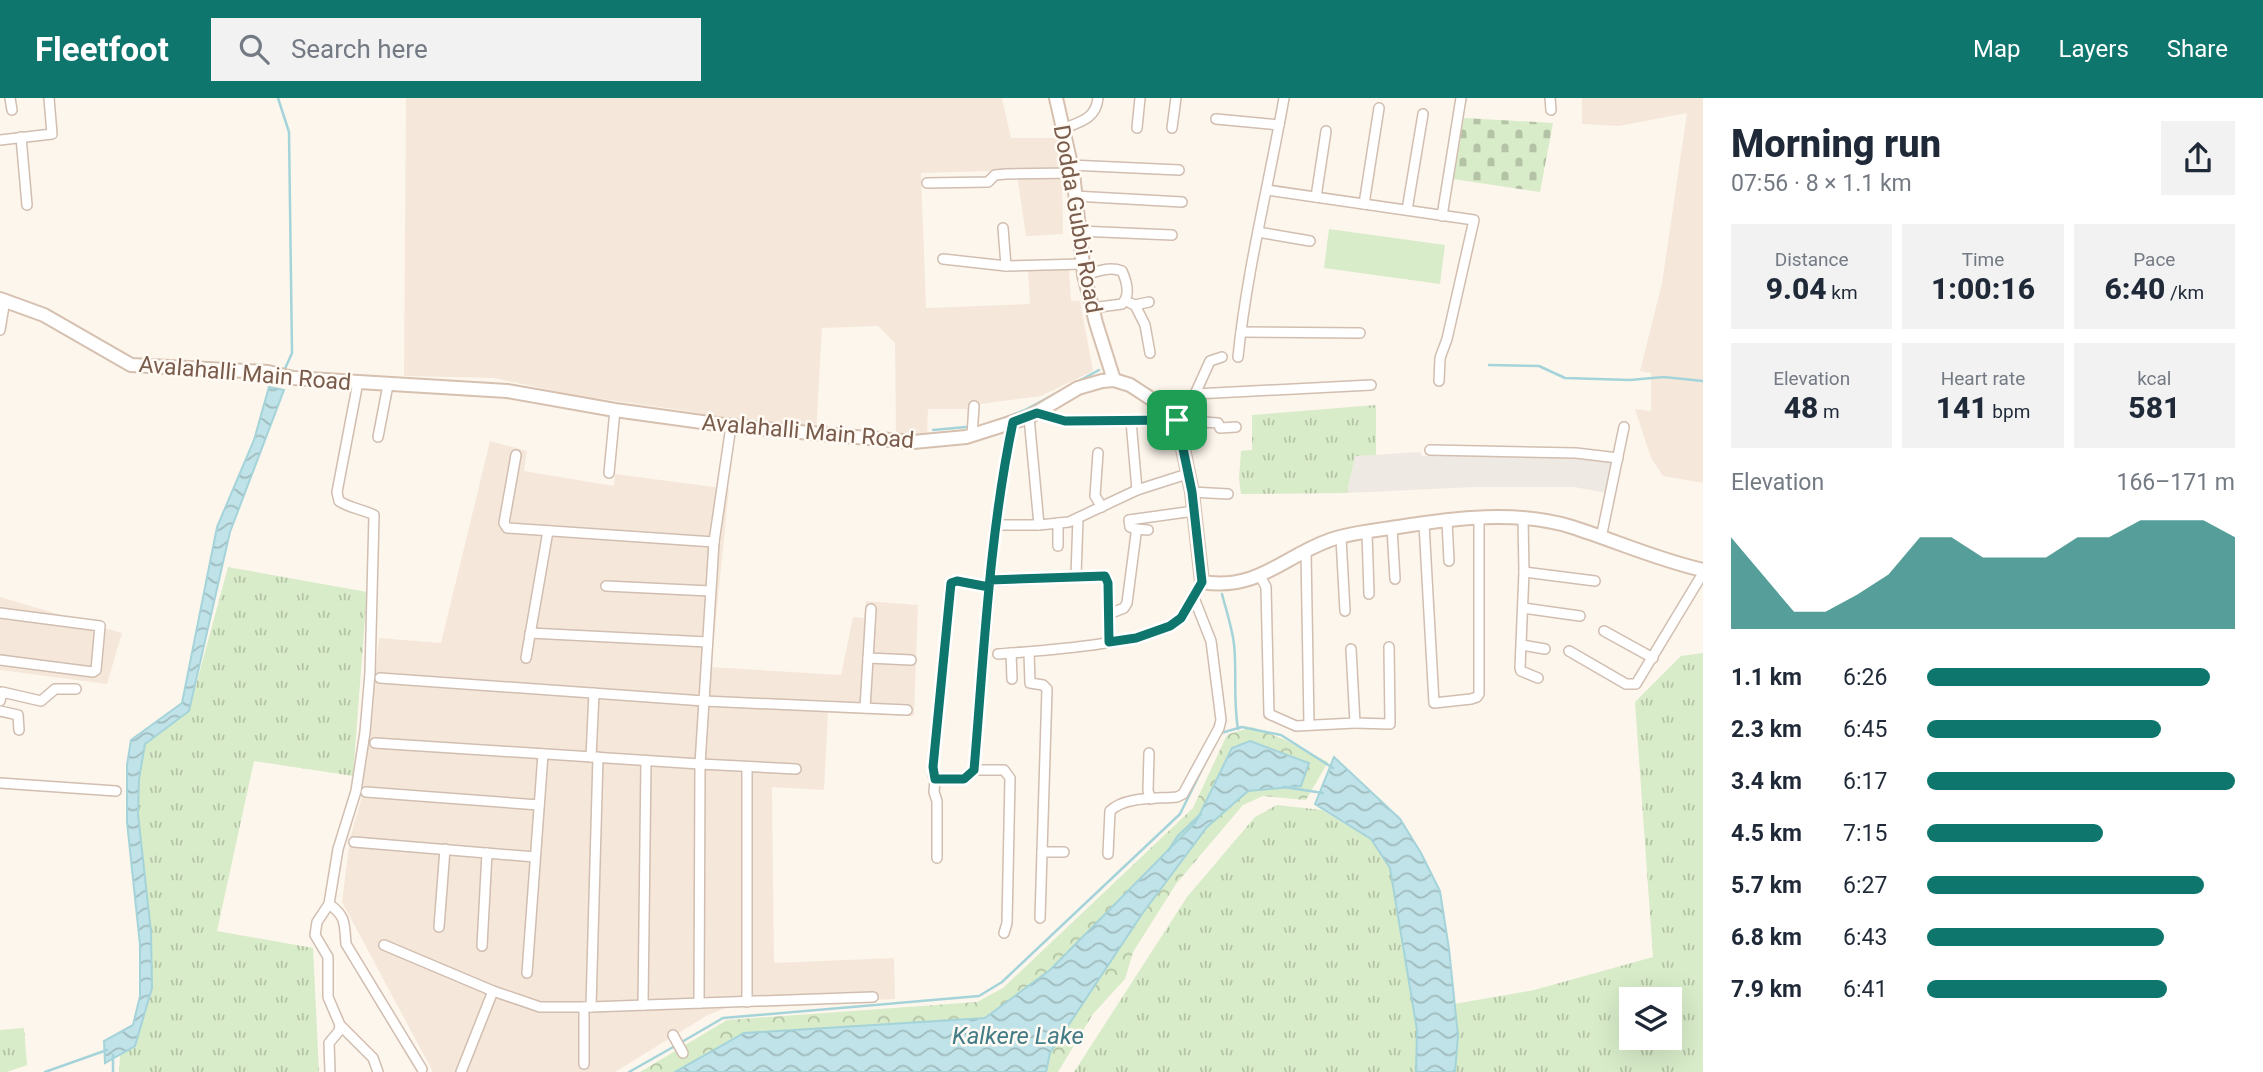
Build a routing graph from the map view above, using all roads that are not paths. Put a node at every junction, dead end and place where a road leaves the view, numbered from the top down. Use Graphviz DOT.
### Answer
graph roads {
  1 [pos="10,98"];
  2 [pos="49,98"];
  3 [pos="1056,98"];
  4 [pos="1098,98"];
  5 [pos="1140,98"];
  6 [pos="1176,98"];
  7 [pos="1284,98"];
  8 [pos="1461,98"];
  9 [pos="1550,98"];
  10 [pos="1380,107"];
  11 [pos="12,110"];
  12 [pos="1551,110"];
  13 [pos="1423,114"];
  14 [pos="1216,119"];
  15 [pos="1279,125"];
  16 [pos="1137,128"];
  17 [pos="1172,128"];
  18 [pos="1062,129"];
  19 [pos="1326,131"];
  20 [pos="21,137"];
  21 [pos="0,139"];
  22 [pos="1071,169"];
  23 [pos="1180,170"];
  24 [pos="928,183"];
  25 [pos="1267,190"];
  26 [pos="1074,195"];
  27 [pos="1316,197"];
  28 [pos="1182,202"];
  29 [pos="1364,204"];
  30 [pos="27,205"];
  31 [pos="1407,211"];
  32 [pos="1442,216"];
  33 [pos="1003,228"];
  34 [pos="1078,231"];
  35 [pos="1258,232"];
  36 [pos="1172,235"];
  37 [pos="1310,241"];
  38 [pos="943,259"];
  39 [pos="1006,266"];
  40 [pos="1083,269"];
  41 [pos="3,300"];
  42 [pos="1125,301"];
  43 [pos="1149,302"];
  44 [pos="1135,304"];
  45 [pos="1092,308"];
  46 [pos="0,330"];
  47 [pos="1241,332"];
  48 [pos="1360,333"];
  49 [pos="1150,353"];
  50 [pos="1222,357"];
  51 [pos="1238,357"];
  52 [pos="1114,380"];
  53 [pos="1438,381"];
  54 [pos="359,382"];
  55 [pos="388,385"];
  56 [pos="1371,385"];
  57 [pos="1195,394"];
  58 [pos="974,406"];
  59 [pos="615,410"];
  60 [pos="1179,413"];
  61 [pos="1033,415"];
  62 [pos="1131,421"];
  63 [pos="1013,422"];
  64 [pos="731,426"];
  65 [pos="1236,428"];
  66 [pos="1624,428"];
  67 [pos="972,435"];
  68 [pos="378,437"];
  69 [pos="1430,450"];
  70 [pos="1098,453"];
  71 [pos="516,455"];
  72 [pos="1618,458"];
  73 [pos="609,473"];
  74 [pos="1187,474"];
  75 [pos="1137,490"];
  76 [pos="1192,492"];
  77 [pos="1228,494"];
  78 [pos="1102,507"];
  79 [pos="1194,511"];
  80 [pos="1079,518"];
  81 [pos="1479,518"];
  82 [pos="1523,519"];
  83 [pos="1447,521"];
  84 [pos="1058,523"];
  85 [pos="1424,524"];
  86 [pos="995,525"];
  87 [pos="1039,525"];
  88 [pos="1392,528"];
  89 [pos="1136,529"];
  90 [pos="1149,530"];
  91 [pos="548,531"];
  92 [pos="1367,533"];
  93 [pos="1341,538"];
  94 [pos="1601,538"];
  95 [pos="714,542"];
  96 [pos="1058,546"];
  97 [pos="1306,552"];
  98 [pos="1449,561"];
  99 [pos="1524,572"];
  100 [pos="1703,572"];
  101 [pos="1076,576"];
  102 [pos="1260,576"];
  103 [pos="1395,579"];
  104 [pos="1595,581"];
  105 [pos="1202,582"];
  106 [pos="990,584"];
  107 [pos="606,586"];
  108 [pos="710,591"];
  109 [pos="1369,594"];
  110 [pos="1194,598"];
  111 [pos="1523,608"];
  112 [pos="871,609"];
  113 [pos="1345,611"];
  114 [pos="0,613"];
  115 [pos="1109,614"];
  116 [pos="1580,616"];
  117 [pos="1604,631"];
  118 [pos="530,633"];
  119 [pos="707,642"];
  120 [pos="1109,642"];
  121 [pos="1522,645"];
  122 [pos="1389,648"];
  123 [pos="1351,649"];
  124 [pos="1545,649"];
  125 [pos="1569,651"];
  126 [pos="1029,652"];
  127 [pos="1011,653"];
  128 [pos="998,654"];
  129 [pos="526,658"];
  130 [pos="868,658"];
  131 [pos="1653,658"];
  132 [pos="0,660"];
  133 [pos="911,660"];
  134 [pos="380,678"];
  135 [pos="1538,678"];
  136 [pos="1012,679"];
  137 [pos="76,690"];
  138 [pos="594,693"];
  139 [pos="0,701"];
  140 [pos="704,701"];
  141 [pos="865,708"];
  142 [pos="907,710"];
  143 [pos="0,711"];
  144 [pos="1354,723"];
  145 [pos="1309,725"];
  146 [pos="19,730"];
  147 [pos="375,743"];
  148 [pos="1149,753"];
  149 [pos="543,754"];
  150 [pos="595,757"];
  151 [pos="646,761"];
  152 [pos="700,764"];
  153 [pos="747,766"];
  154 [pos="796,769"];
  155 [pos="974,770"];
  156 [pos="935,779"];
  157 [pos="0,783"];
  158 [pos="116,791"];
  159 [pos="366,792"];
  160 [pos="1151,799"];
  161 [pos="539,805"];
  162 [pos="354,842"];
  163 [pos="444,849"];
  164 [pos="1042,852"];
  165 [pos="1064,852"];
  166 [pos="487,853"];
  167 [pos="1108,854"];
  168 [pos="535,857"];
  169 [pos="937,858"];
  170 [pos="329,904"];
  171 [pos="1040,918"];
  172 [pos="439,927"];
  173 [pos="1004,933"];
  174 [pos="384,945"];
  175 [pos="482,946"];
  176 [pos="527,973"];
  177 [pos="493,990"];
  178 [pos="873,997"];
  179 [pos="747,1002"];
  180 [pos="699,1003"];
  181 [pos="643,1005"];
  182 [pos="588,1007"];
  183 [pos="340,1024"];
  184 [pos="584,1064"];
  185 [pos="422,1069"];
  186 [pos="330,1072"];
  187 [pos="378,1072"];
  188 [pos="461,1072"];
  1 -- 11 [label="street"];
  2 -- 20 [label="street"];
  3 -- 18 [label="main road, Dodda Gubbi Road"];
  4 -- 18 [label="street"];
  5 -- 16 [label="street"];
  6 -- 17 [label="street"];
  7 -- 15 [label="street"];
  8 -- 32 [label="street"];
  9 -- 12 [label="street"];
  10 -- 29 [label="street"];
  13 -- 31 [label="street"];
  14 -- 15 [label="street"];
  15 -- 25 [label="street"];
  18 -- 22 [label="main road, Dodda Gubbi Road"];
  19 -- 27 [label="street"];
  20 -- 21 [label="street"];
  20 -- 30 [label="street"];
  22 -- 23 [label="street"];
  22 -- 24 [label="street"];
  22 -- 26 [label="main road, Dodda Gubbi Road"];
  25 -- 27 [label="street"];
  25 -- 35 [label="street"];
  26 -- 28 [label="street"];
  26 -- 34 [label="main road, Dodda Gubbi Road"];
  27 -- 29 [label="street"];
  29 -- 31 [label="street"];
  31 -- 32 [label="street"];
  32 -- 53 [label="street"];
  33 -- 39 [label="street"];
  34 -- 36 [label="street"];
  34 -- 40 [label="main road, Dodda Gubbi Road"];
  35 -- 37 [label="street"];
  35 -- 47 [label="street"];
  38 -- 39 [label="street"];
  39 -- 40 [label="street"];
  40 -- 42 [label="street"];
  40 -- 45 [label="main road, Dodda Gubbi Road"];
  41 -- 46 [label="street"];
  41 -- 54 [label="main road, Avalahalli Main Road"];
  42 -- 44 [label="street"];
  42 -- 45 [label="street"];
  43 -- 44 [label="street"];
  44 -- 49 [label="street"];
  45 -- 52 [label="main road, Dodda Gubbi Road"];
  47 -- 48 [label="street"];
  47 -- 51 [label="street"];
  50 -- 57 [label="street"];
  52 -- 60 [label="main road"];
  52 -- 61 [label="main road, Avalahalli Main Road"];
  54 -- 55 [label="main road, Avalahalli Main Road"];
  54 -- 170 [label="street"];
  55 -- 59 [label="main road, Avalahalli Main Road"];
  55 -- 68 [label="street"];
  56 -- 57 [label="street"];
  57 -- 60 [label="street"];
  58 -- 67 [label="street"];
  59 -- 64 [label="main road, Avalahalli Main Road"];
  59 -- 73 [label="street"];
  60 -- 62 [label="street"];
  60 -- 65 [label="street"];
  60 -- 74 [label="main road"];
  61 -- 62 [label="street"];
  61 -- 63 [label="main road, Avalahalli Main Road"];
  61 -- 87 [label="street"];
  62 -- 75 [label="street"];
  63 -- 67 [label="main road, Avalahalli Main Road"];
  63 -- 86 [label="street"];
  64 -- 67 [label="main road, Avalahalli Main Road"];
  64 -- 95 [label="street"];
  66 -- 72 [label="street"];
  69 -- 72 [label="street"];
  70 -- 78 [label="street"];
  71 -- 91 [label="street"];
  72 -- 94 [label="street"];
  74 -- 75 [label="street"];
  74 -- 76 [label="main road"];
  75 -- 78 [label="street"];
  76 -- 77 [label="street"];
  76 -- 79 [label="main road"];
  78 -- 80 [label="street"];
  79 -- 89 [label="street"];
  79 -- 105 [label="main road"];
  80 -- 84 [label="street"];
  80 -- 101 [label="street"];
  81 -- 82 [label="main road"];
  81 -- 83 [label="main road"];
  81 -- 85 [label="street"];
  82 -- 94 [label="main road"];
  82 -- 99 [label="street"];
  83 -- 85 [label="main road"];
  83 -- 98 [label="street"];
  84 -- 87 [label="street"];
  84 -- 96 [label="street"];
  85 -- 88 [label="main road"];
  86 -- 87 [label="street"];
  86 -- 106 [label="street"];
  88 -- 92 [label="main road"];
  88 -- 103 [label="street"];
  89 -- 90 [label="street"];
  89 -- 115 [label="street"];
  91 -- 95 [label="street"];
  91 -- 118 [label="street"];
  92 -- 93 [label="main road"];
  92 -- 109 [label="street"];
  93 -- 97 [label="main road"];
  93 -- 113 [label="street"];
  94 -- 100 [label="main road"];
  95 -- 108 [label="street"];
  97 -- 102 [label="main road"];
  97 -- 145 [label="street"];
  99 -- 104 [label="street"];
  99 -- 111 [label="street"];
  100 -- 131 [label="street"];
  101 -- 106 [label="street"];
  101 -- 115 [label="street"];
  102 -- 105 [label="main road"];
  102 -- 145 [label="street"];
  105 -- 110 [label="street"];
  106 -- 155 [label="street"];
  106 -- 156 [label="street"];
  107 -- 108 [label="street"];
  108 -- 119 [label="street"];
  110 -- 120 [label="street"];
  110 -- 160 [label="street"];
  111 -- 116 [label="street"];
  111 -- 121 [label="street"];
  112 -- 130 [label="street"];
  114 -- 132 [label="street"];
  115 -- 120 [label="street"];
  117 -- 131 [label="street"];
  118 -- 119 [label="street"];
  118 -- 129 [label="street"];
  119 -- 140 [label="street"];
  120 -- 126 [label="street"];
  121 -- 124 [label="street"];
  121 -- 135 [label="street"];
  122 -- 144 [label="street"];
  123 -- 144 [label="street"];
  125 -- 131 [label="street"];
  126 -- 127 [label="street"];
  126 -- 164 [label="street"];
  127 -- 128 [label="street"];
  127 -- 136 [label="street"];
  130 -- 133 [label="street"];
  130 -- 141 [label="street"];
  134 -- 138 [label="street"];
  137 -- 139 [label="street"];
  138 -- 140 [label="street"];
  138 -- 150 [label="street"];
  140 -- 141 [label="street"];
  140 -- 152 [label="street"];
  141 -- 142 [label="street"];
  143 -- 146 [label="street"];
  144 -- 145 [label="street"];
  147 -- 149 [label="street"];
  148 -- 160 [label="street"];
  149 -- 150 [label="street"];
  149 -- 161 [label="street"];
  150 -- 151 [label="street"];
  150 -- 182 [label="street"];
  151 -- 152 [label="street"];
  151 -- 181 [label="street"];
  152 -- 153 [label="street"];
  152 -- 180 [label="street"];
  153 -- 154 [label="street"];
  153 -- 179 [label="street"];
  155 -- 156 [label="street"];
  155 -- 173 [label="street"];
  156 -- 169 [label="street"];
  157 -- 158 [label="street"];
  159 -- 161 [label="street"];
  160 -- 167 [label="street"];
  161 -- 168 [label="street"];
  162 -- 163 [label="street"];
  163 -- 166 [label="street"];
  163 -- 172 [label="street"];
  164 -- 165 [label="street"];
  164 -- 171 [label="street"];
  166 -- 168 [label="street"];
  166 -- 175 [label="street"];
  168 -- 176 [label="street"];
  170 -- 183 [label="street"];
  170 -- 185 [label="street"];
  174 -- 177 [label="street"];
  177 -- 182 [label="street"];
  177 -- 188 [label="street"];
  178 -- 179 [label="street"];
  179 -- 180 [label="street"];
  180 -- 181 [label="street"];
  181 -- 182 [label="street"];
  182 -- 184 [label="street"];
  183 -- 186 [label="street"];
  183 -- 187 [label="street"];
}
